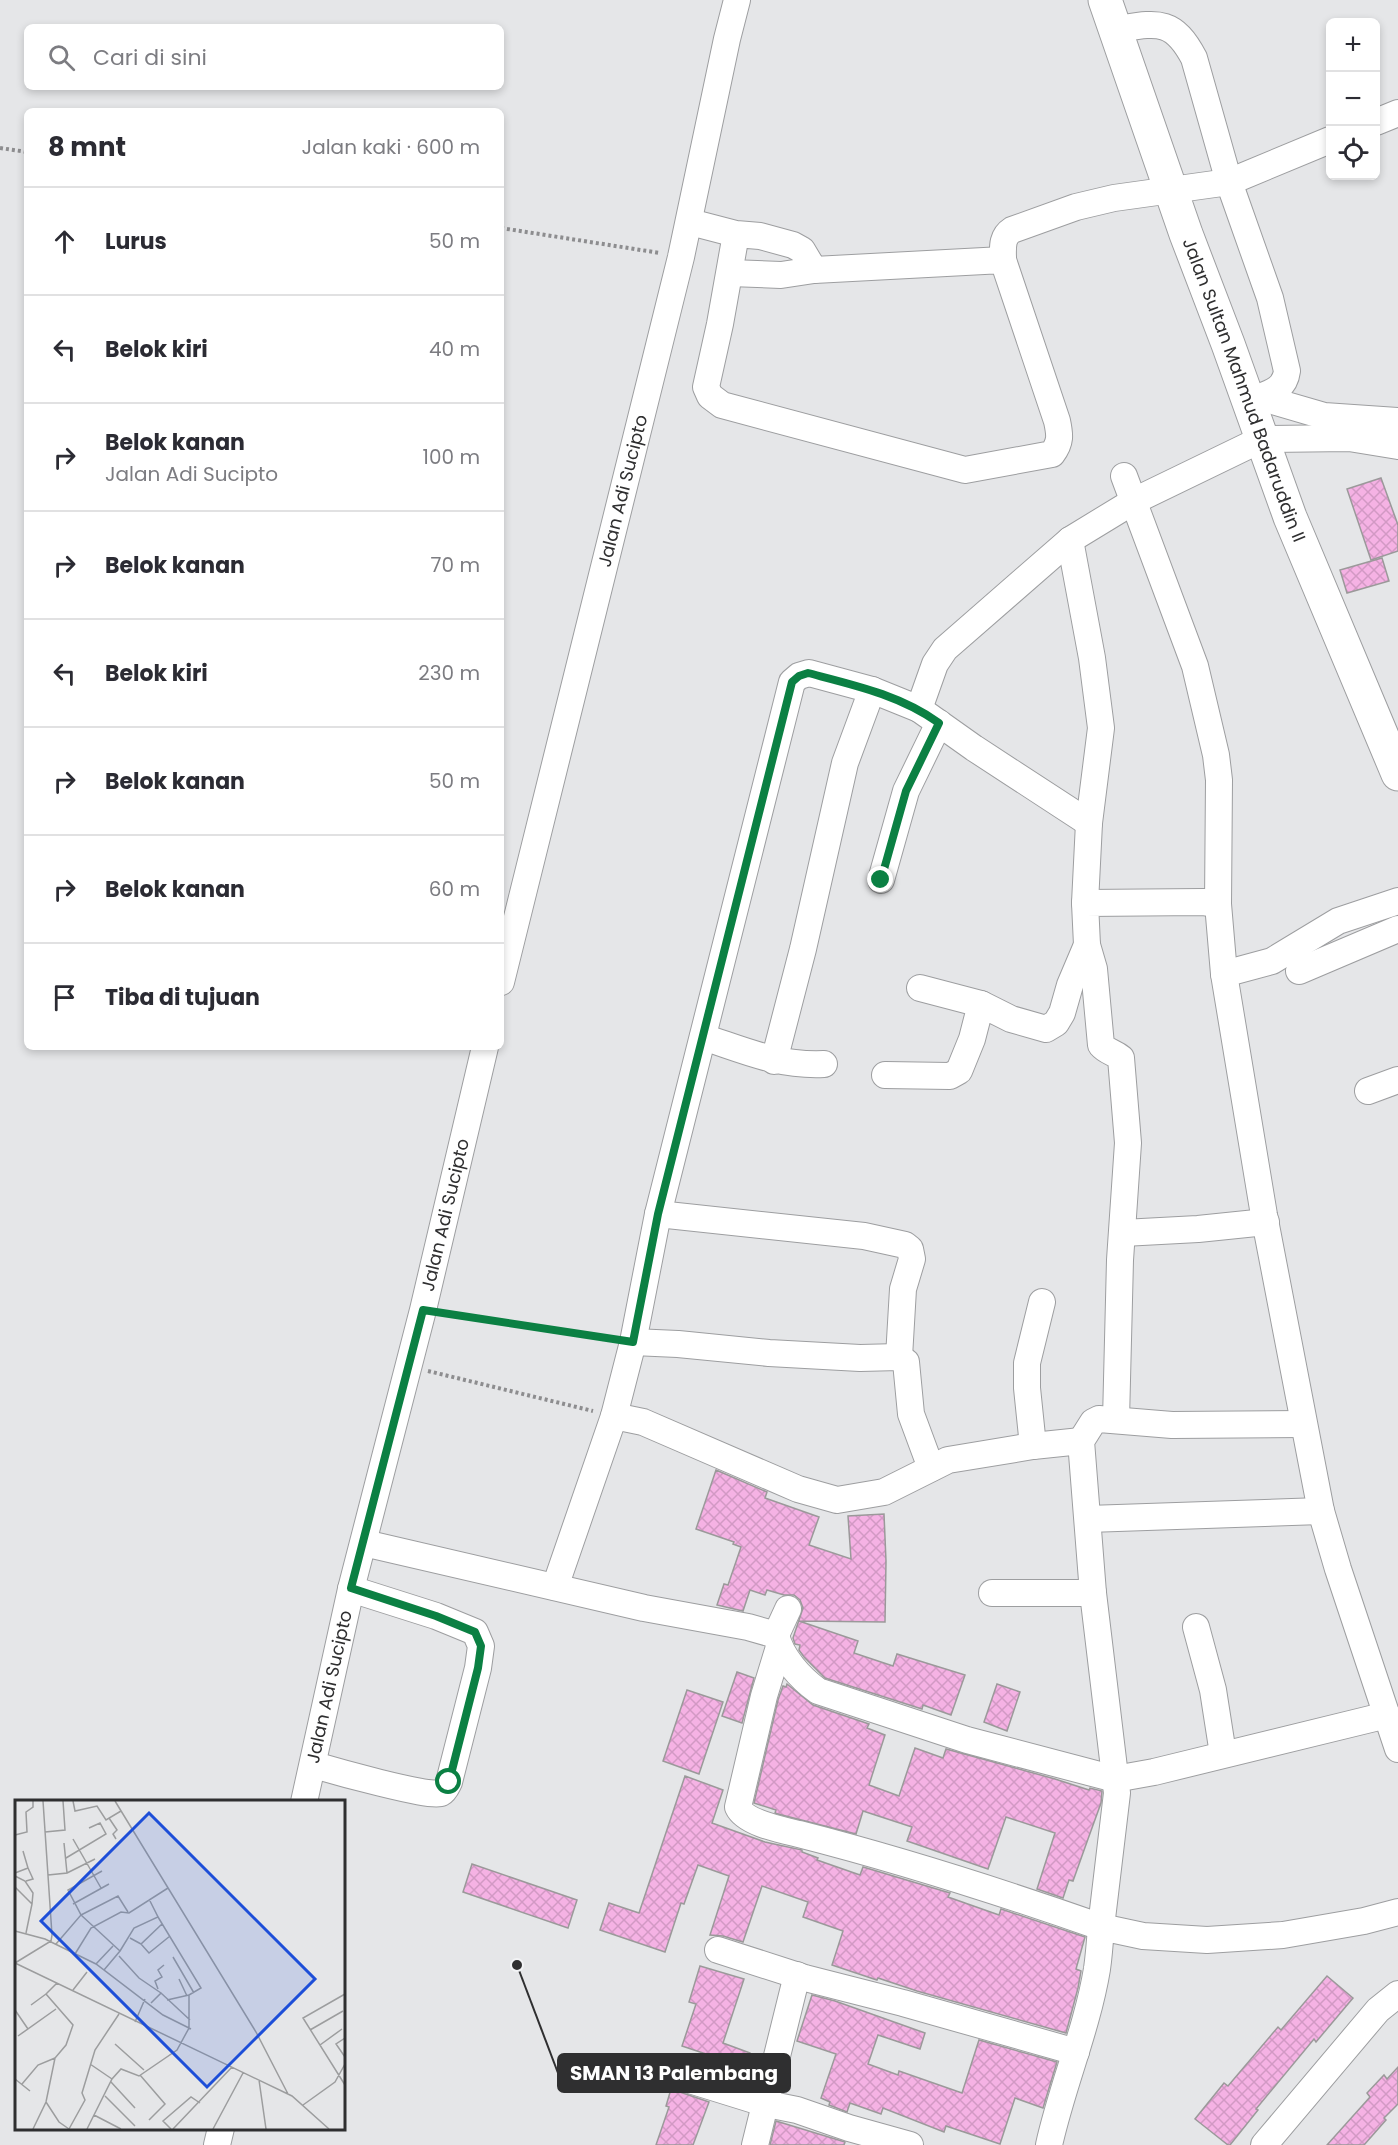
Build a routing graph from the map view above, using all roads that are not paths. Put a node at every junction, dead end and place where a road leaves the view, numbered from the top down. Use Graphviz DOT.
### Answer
graph roads {
  1 [pos="737,0"];
  2 [pos="1111,14"];
  3 [pos="1398,113"];
  4 [pos="1380,120"];
  5 [pos="1326,142"];
  6 [pos="1229,182"];
  7 [pos="1170,191"];
  8 [pos="690,222"];
  9 [pos="736,234"];
  10 [pos="1003,260"];
  11 [pos="814,270"];
  12 [pos="730,273"];
  13 [pos="1253,398"];
  14 [pos="1398,422"];
  15 [pos="1262,439"];
  16 [pos="1398,446"];
  17 [pos="1124,476"];
  18 [pos="1134,501"];
  19 [pos="1070,540"];
  20 [pos="872,690"];
  21 [pos="929,716"];
  22 [pos="1398,774"];
  23 [pos="1089,823"];
  24 [pos="881,880"];
  25 [pos="1398,901"];
  26 [pos="1085,903"];
  27 [pos="1218,904"];
  28 [pos="1398,929"];
  29 [pos="1087,945"];
  30 [pos="504,970"];
  31 [pos="1299,971"];
  32 [pos="1224,974"];
  33 [pos="920,988"];
  34 [pos="981,1004"];
  35 [pos="703,1037"];
  36 [pos="484,1050"];
  37 [pos="774,1061"];
  38 [pos="824,1064"];
  39 [pos="885,1075"];
  40 [pos="1398,1080"];
  41 [pos="1368,1090"];
  42 [pos="658,1214"];
  43 [pos="1266,1222"];
  44 [pos="1123,1233"];
  45 [pos="1042,1302"];
  46 [pos="633,1342"];
  47 [pos="899,1357"];
  48 [pos="614,1416"];
  49 [pos="1116,1419"];
  50 [pos="1303,1424"];
  51 [pos="1081,1441"];
  52 [pos="1033,1446"];
  53 [pos="931,1468"];
  54 [pos="1321,1511"];
  55 [pos="1088,1519"];
  56 [pos="363,1543"];
  57 [pos="555,1587"];
  58 [pos="351,1588"];
  59 [pos="992,1593"];
  60 [pos="1093,1593"];
  61 [pos="788,1609"];
  62 [pos="1196,1627"];
  63 [pos="777,1641"];
  64 [pos="1387,1715"];
  65 [pos="1398,1749"];
  66 [pos="1223,1754"];
  67 [pos="314,1765"];
  68 [pos="1115,1779"];
  69 [pos="305,1800"];
  70 [pos="1398,1912"];
  71 [pos="1101,1927"];
  72 [pos="718,1950"];
  73 [pos="797,1975"];
  74 [pos="1398,1994"];
  75 [pos="1076,2052"];
  76 [pos="680,2076"];
  77 [pos="767,2104"];
  78 [pos="221,2130"];
  79 [pos="217,2145"];
  80 [pos="756,2145"];
  81 [pos="910,2145"];
  82 [pos="1049,2145"];
  83 [pos="1264,2145"];
  1 -- 8 [label="street, Jalan Adi Sucipto"];
  2 -- 6 [label="street"];
  2 -- 7 [label="highway, Jalan Sultan Mahmud Badaruddin II"];
  3 -- 4 [label="street"];
  5 -- 6 [label="street"];
  6 -- 7 [label="street"];
  6 -- 13 [label="street"];
  7 -- 10 [label="street"];
  7 -- 13 [label="highway, Jalan Sultan Mahmud Badaruddin II"];
  8 -- 9 [label="street"];
  8 -- 30 [label="street, Jalan Adi Sucipto"];
  9 -- 11 [label="street"];
  9 -- 12 [label="street"];
  10 -- 11 [label="street"];
  10 -- 12 [label="street"];
  11 -- 12 [label="street"];
  13 -- 14 [label="street"];
  13 -- 15 [label="highway, Jalan Sultan Mahmud Badaruddin II"];
  15 -- 16 [label="street"];
  15 -- 18 [label="street"];
  15 -- 22 [label="highway, Jalan Sultan Mahmud Badaruddin II"];
  17 -- 18 [label="street"];
  18 -- 19 [label="street"];
  18 -- 27 [label="street"];
  19 -- 21 [label="street"];
  19 -- 23 [label="street"];
  20 -- 21 [label="street"];
  20 -- 35 [label="street"];
  20 -- 37 [label="street"];
  21 -- 23 [label="street"];
  21 -- 24 [label="street"];
  23 -- 26 [label="street"];
  25 -- 32 [label="street"];
  26 -- 27 [label="street"];
  26 -- 29 [label="street"];
  27 -- 32 [label="street"];
  28 -- 31 [label="street"];
  29 -- 34 [label="street"];
  29 -- 44 [label="street"];
  32 -- 43 [label="street"];
  33 -- 34 [label="street"];
  34 -- 39 [label="street"];
  35 -- 37 [label="street"];
  35 -- 42 [label="street"];
  36 -- 56 [label="street, Jalan Adi Sucipto"];
  37 -- 38 [label="street"];
  40 -- 41 [label="street"];
  42 -- 46 [label="street"];
  42 -- 47 [label="street"];
  43 -- 44 [label="street"];
  43 -- 50 [label="street"];
  44 -- 49 [label="street"];
  45 -- 52 [label="street"];
  46 -- 47 [label="street"];
  46 -- 48 [label="street"];
  47 -- 53 [label="street"];
  48 -- 53 [label="street"];
  48 -- 57 [label="street"];
  49 -- 50 [label="street"];
  49 -- 51 [label="street"];
  50 -- 54 [label="street"];
  51 -- 52 [label="street"];
  51 -- 55 [label="street"];
  52 -- 53 [label="street"];
  54 -- 55 [label="street"];
  54 -- 64 [label="street"];
  55 -- 60 [label="street"];
  56 -- 57 [label="street"];
  56 -- 58 [label="street, Jalan Adi Sucipto"];
  57 -- 63 [label="street"];
  58 -- 67 [label="street, Jalan Adi Sucipto"];
  58 -- 67 [label="street"];
  59 -- 60 [label="street"];
  60 -- 68 [label="street"];
  61 -- 63 [label="street"];
  62 -- 66 [label="street"];
  63 -- 68 [label="street"];
  63 -- 71 [label="street"];
  64 -- 65 [label="street"];
  64 -- 66 [label="street"];
  66 -- 68 [label="street"];
  67 -- 69 [label="street, Jalan Adi Sucipto"];
  68 -- 71 [label="street"];
  70 -- 71 [label="street"];
  71 -- 75 [label="street"];
  72 -- 73 [label="street"];
  73 -- 75 [label="street"];
  73 -- 77 [label="street"];
  74 -- 83 [label="street"];
  75 -- 82 [label="street"];
  76 -- 77 [label="street"];
  77 -- 80 [label="street"];
  77 -- 81 [label="street"];
  78 -- 79 [label="street"];
}
